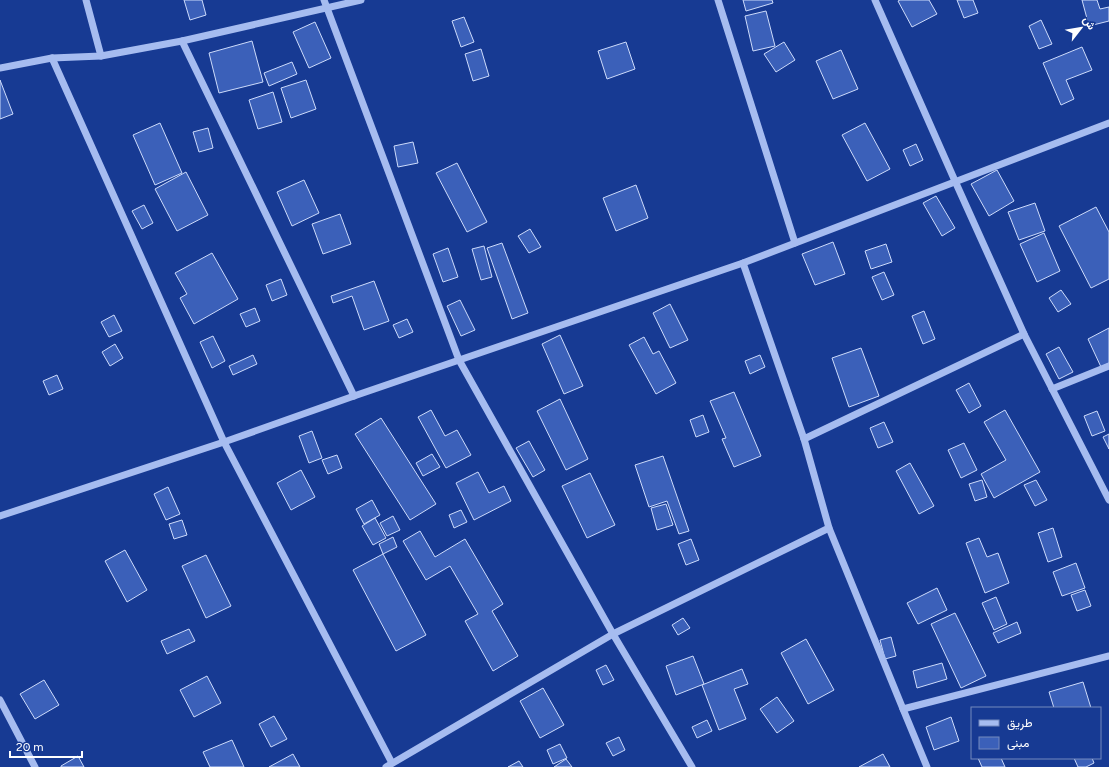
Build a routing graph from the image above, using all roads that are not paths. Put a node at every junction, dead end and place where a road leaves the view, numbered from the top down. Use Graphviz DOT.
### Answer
graph roads {
  1 [pos="86,0"];
  2 [pos="324,0"];
  3 [pos="362,0"];
  4 [pos="718,0"];
  5 [pos="875,0"];
  6 [pos="328,9"];
  7 [pos="182,41"];
  8 [pos="101,56"];
  9 [pos="52,58"];
  10 [pos="0,68"];
  11 [pos="1109,123"];
  12 [pos="955,181"];
  13 [pos="794,243"];
  14 [pos="743,262"];
  15 [pos="1024,334"];
  16 [pos="458,360"];
  17 [pos="1109,366"];
  18 [pos="1052,389"];
  19 [pos="354,396"];
  20 [pos="804,439"];
  21 [pos="224,442"];
  22 [pos="1109,500"];
  23 [pos="0,516"];
  24 [pos="829,528"];
  25 [pos="612,634"];
  26 [pos="1109,656"];
  27 [pos="0,700"];
  28 [pos="903,709"];
  29 [pos="389,765"];
  30 [pos="35,767"];
  31 [pos="692,767"];
  32 [pos="927,767"];
  1 -- 8 [label="street"];
  2 -- 6 [label="street"];
  3 -- 6 [label="street"];
  4 -- 13 [label="street"];
  5 -- 12 [label="street"];
  6 -- 7 [label="street"];
  6 -- 16 [label="street"];
  7 -- 8 [label="street"];
  7 -- 19 [label="street"];
  8 -- 9 [label="street"];
  9 -- 10 [label="street"];
  9 -- 21 [label="street"];
  11 -- 12 [label="street"];
  12 -- 13 [label="street"];
  12 -- 15 [label="street"];
  13 -- 14 [label="street"];
  14 -- 16 [label="street"];
  14 -- 20 [label="street"];
  15 -- 18 [label="street"];
  15 -- 20 [label="street"];
  16 -- 19 [label="street"];
  16 -- 25 [label="street"];
  17 -- 18 [label="street"];
  18 -- 22 [label="street"];
  19 -- 21 [label="street"];
  20 -- 24 [label="street"];
  21 -- 23 [label="street"];
  21 -- 29 [label="street"];
  24 -- 25 [label="street"];
  24 -- 28 [label="street"];
  25 -- 29 [label="street"];
  25 -- 31 [label="street"];
  26 -- 28 [label="street"];
  27 -- 30 [label="street"];
  28 -- 32 [label="street"];
}
